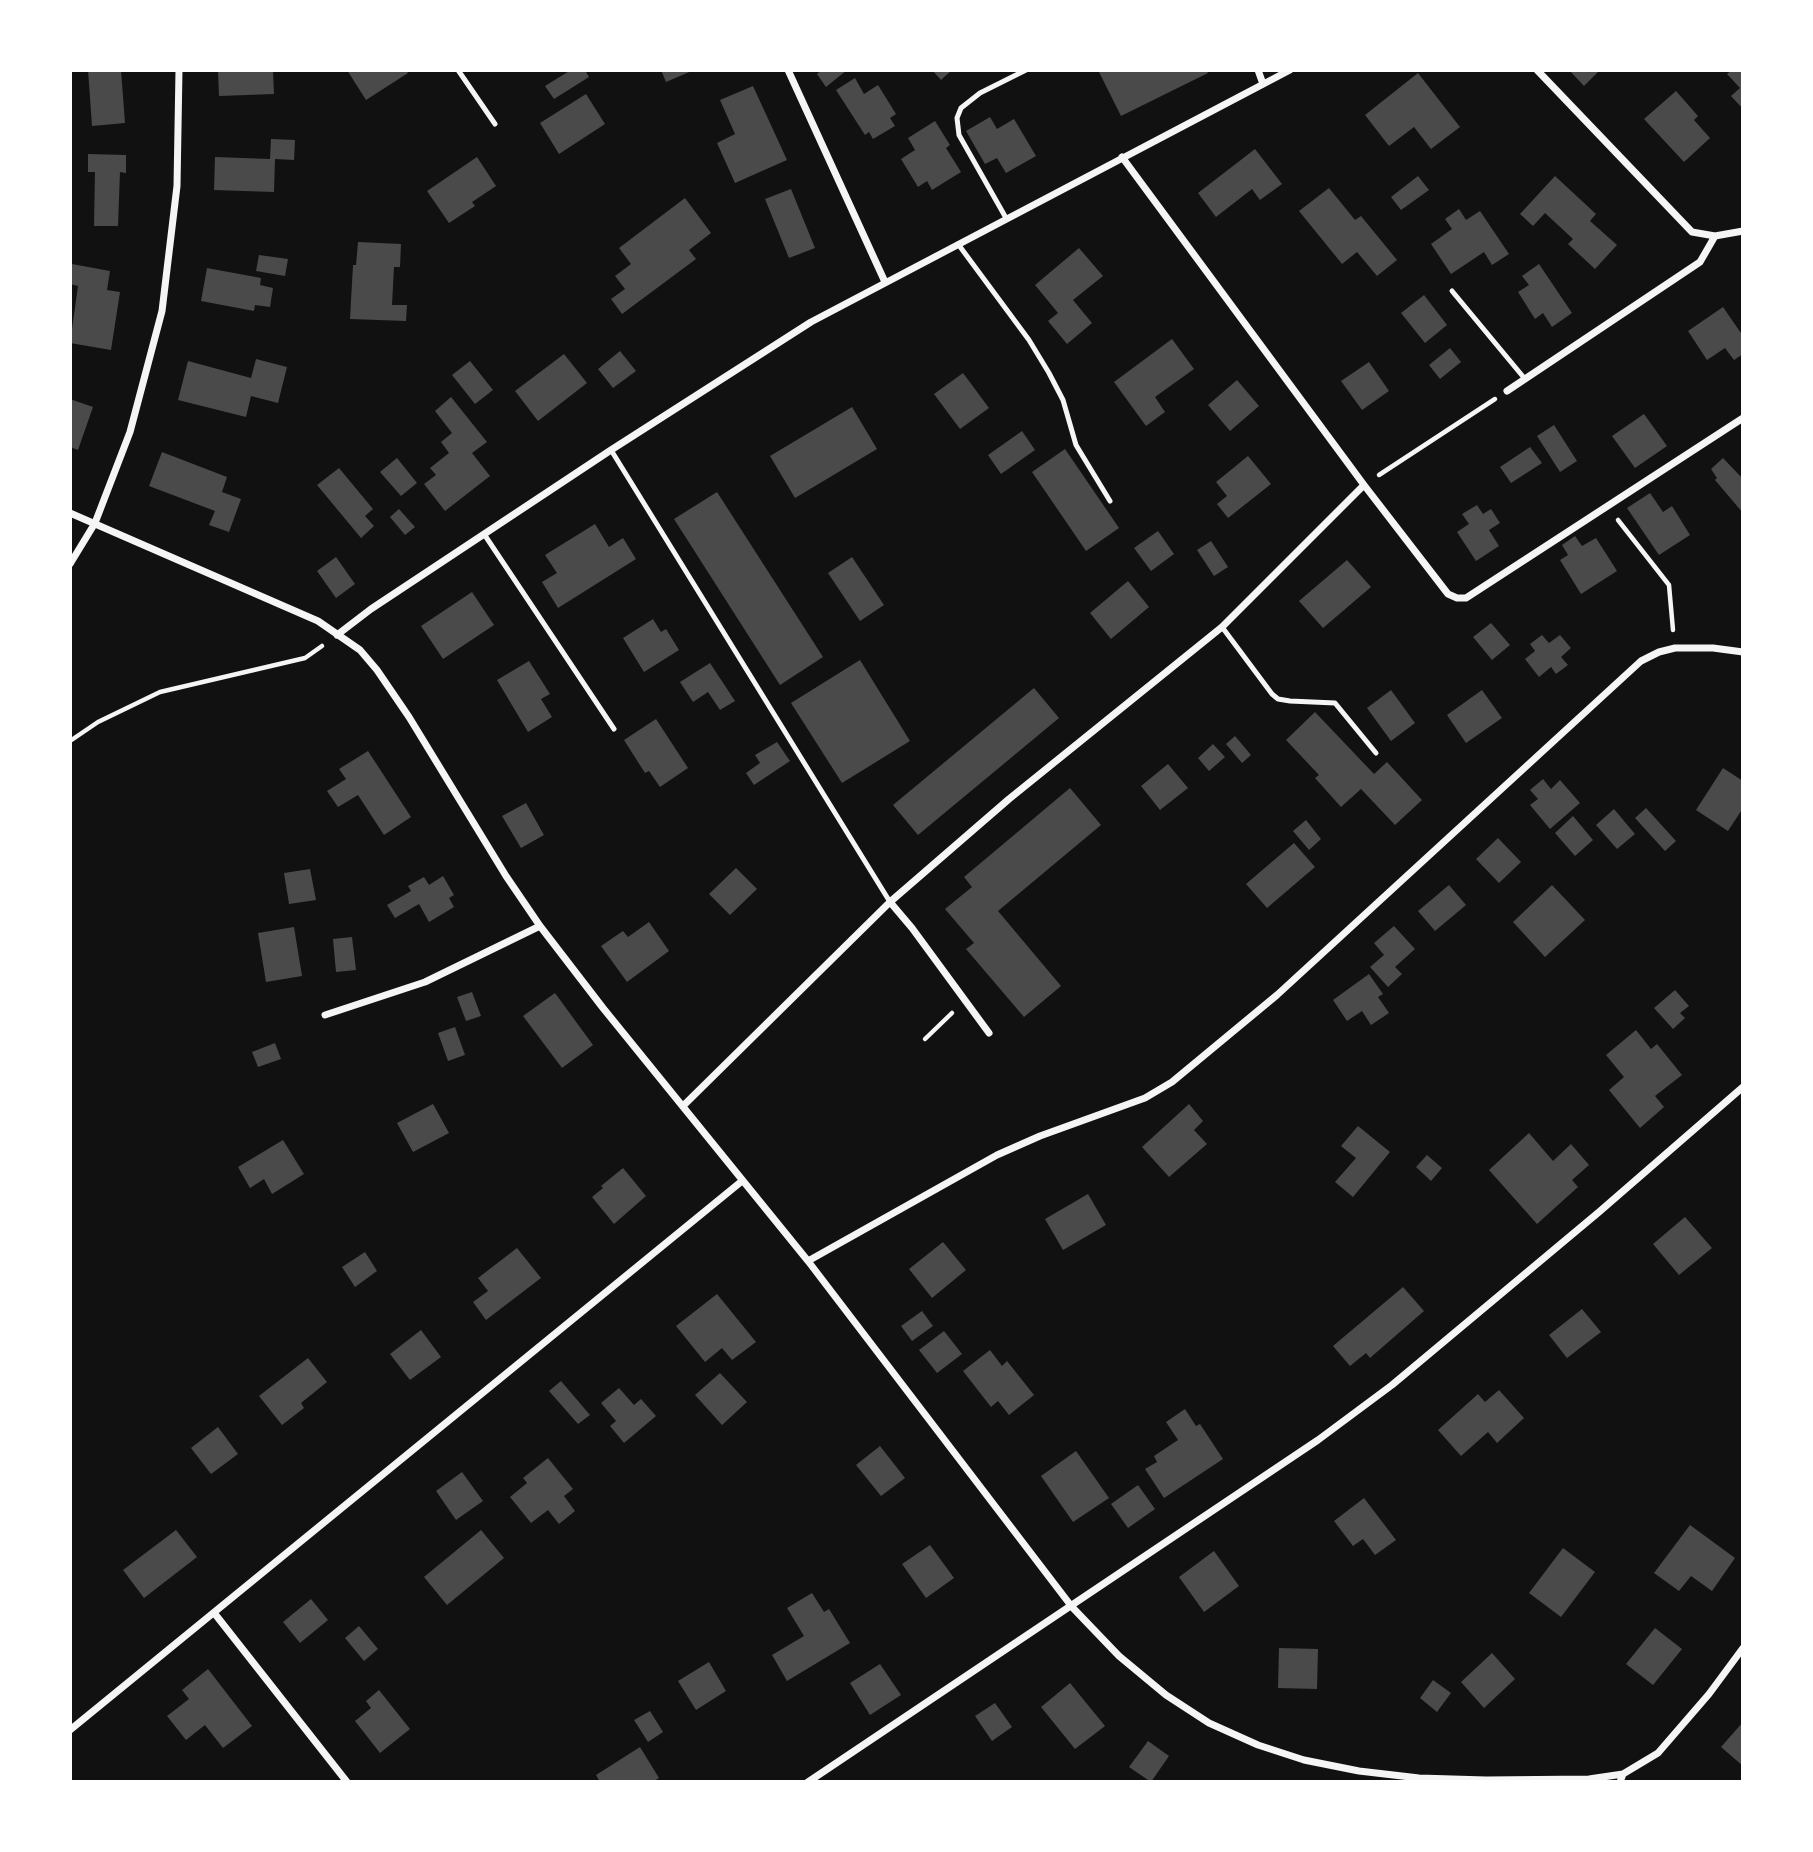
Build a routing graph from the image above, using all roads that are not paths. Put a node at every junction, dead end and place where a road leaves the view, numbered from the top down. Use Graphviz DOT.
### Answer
graph roads {
  1 [pos="179,70"];
  2 [pos="458,70"];
  3 [pos="788,70"];
  4 [pos="1026,70"];
  5 [pos="1258,70"];
  6 [pos="1290,70"];
  7 [pos="1537,70"];
  8 [pos="1263,84"];
  9 [pos="495,124"];
  10 [pos="1122,157"];
  11 [pos="1006,218"];
  12 [pos="1743,231"];
  13 [pos="1715,236"];
  14 [pos="958,244"];
  15 [pos="885,282"];
  16 [pos="1452,291"];
  17 [pos="1525,379"];
  18 [pos="1507,391"];
  19 [pos="1743,418"];
  20 [pos="611,450"];
  21 [pos="1364,485"];
  22 [pos="1110,501"];
  23 [pos="70,513"];
  24 [pos="95,523"];
  25 [pos="484,534"];
  26 [pos="70,564"];
  27 [pos="1222,627"];
  28 [pos="337,635"];
  29 [pos="1743,652"];
  30 [pos="614,729"];
  31 [pos="1376,753"];
  32 [pos="890,902"];
  33 [pos="540,926"];
  34 [pos="325,1015"];
  35 [pos="989,1032"];
  36 [pos="1743,1087"];
  37 [pos="682,1106"];
  38 [pos="742,1181"];
  39 [pos="808,1261"];
  40 [pos="1072,1607"];
  41 [pos="215,1614"];
  42 [pos="1743,1648"];
  43 [pos="70,1730"];
  44 [pos="1621,1778"];
  45 [pos="346,1782"];
  46 [pos="808,1782"];
  1 -- 24 [label="street"];
  2 -- 9 [label="lane"];
  3 -- 15 [label="street"];
  4 -- 11 [label="lane"];
  5 -- 8 [label="street"];
  6 -- 8 [label="street"];
  7 -- 13 [label="street"];
  8 -- 10 [label="street"];
  10 -- 11 [label="street"];
  10 -- 21 [label="street"];
  11 -- 14 [label="street"];
  12 -- 13 [label="street"];
  13 -- 17 [label="street"];
  14 -- 15 [label="street"];
  14 -- 22 [label="lane"];
  15 -- 20 [label="street"];
  16 -- 17 [label="lane"];
  17 -- 18 [label="street"];
  19 -- 21 [label="street"];
  20 -- 25 [label="street"];
  20 -- 32 [label="lane"];
  21 -- 27 [label="street"];
  23 -- 24 [label="street"];
  24 -- 26 [label="street"];
  24 -- 28 [label="street"];
  25 -- 28 [label="street"];
  25 -- 30 [label="lane"];
  27 -- 31 [label="lane"];
  27 -- 32 [label="street"];
  28 -- 33 [label="street"];
  29 -- 39 [label="street"];
  32 -- 35 [label="street"];
  32 -- 37 [label="street"];
  33 -- 34 [label="street"];
  33 -- 37 [label="street"];
  36 -- 40 [label="street"];
  37 -- 38 [label="street"];
  38 -- 39 [label="street"];
  38 -- 41 [label="street"];
  39 -- 40 [label="street"];
  40 -- 44 [label="street"];
  40 -- 46 [label="street"];
  41 -- 43 [label="street"];
  41 -- 45 [label="street"];
  42 -- 44 [label="street"];
}
